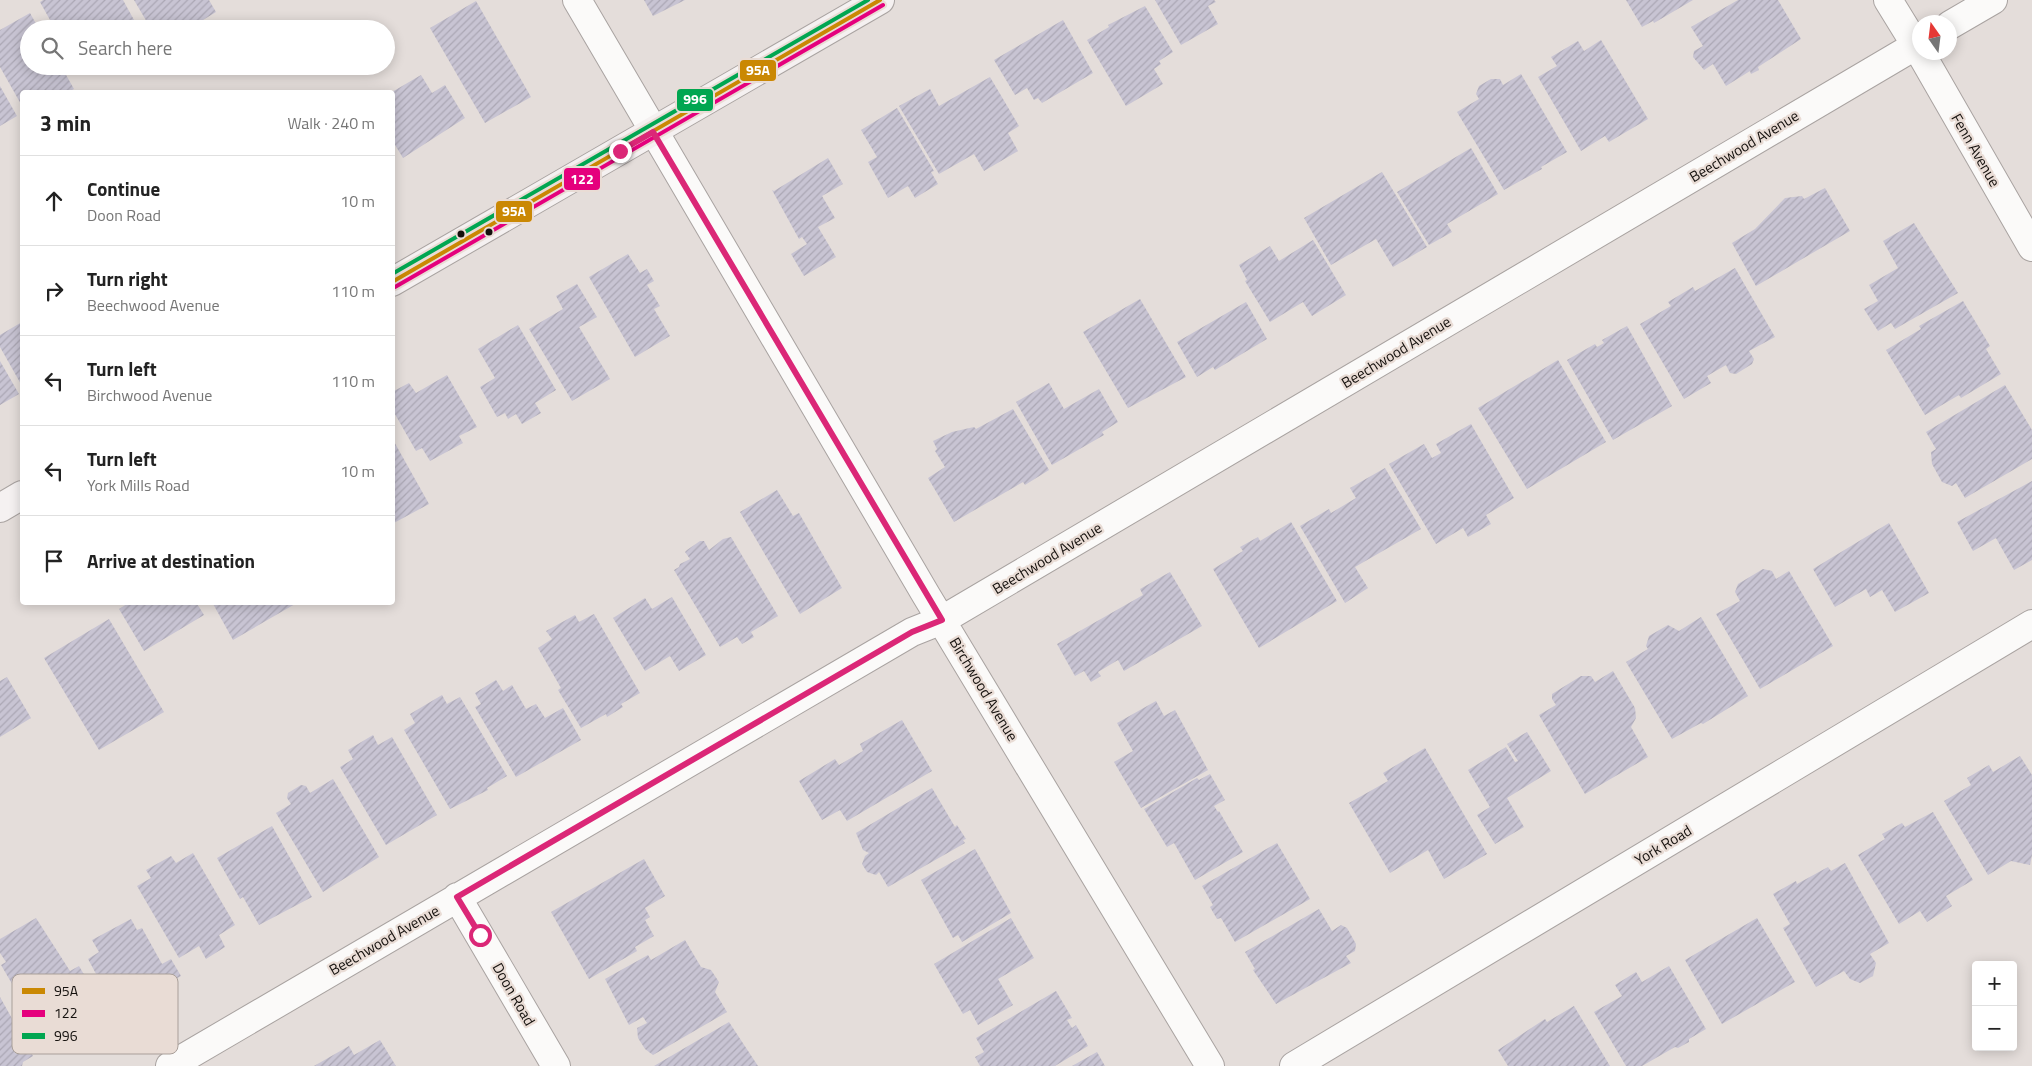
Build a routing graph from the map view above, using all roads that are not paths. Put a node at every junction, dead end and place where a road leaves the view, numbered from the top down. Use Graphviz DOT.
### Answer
graph roads {
  1 [pos="577,0"];
  2 [pos="880,0"];
  3 [pos="1888,0"];
  4 [pos="1994,0"];
  5 [pos="1957,22"];
  6 [pos="1912,38"];
  7 [pos="1912,52"];
  8 [pos="1925,60"];
  9 [pos="653,132"];
  10 [pos="2032,247"];
  11 [pos="395,280"];
  12 [pos="20,497"];
  13 [pos="0,508"];
  14 [pos="942,620"];
  15 [pos="2032,624"];
  16 [pos="457,897"];
  17 [pos="170,1066"];
  18 [pos="556,1066"];
  19 [pos="1210,1066"];
  20 [pos="1294,1066"];
  1 -- 9 [label="street, Birchwood Avenue"];
  2 -- 9 [label="main road"];
  3 -- 6 [label="street, Fenn Avenue"];
  4 -- 5 [label="street"];
  7 -- 14 [label="street, Beechwood Avenue"];
  8 -- 10 [label="street, Fenn Avenue"];
  9 -- 11 [label="main road"];
  9 -- 14 [label="street, Birchwood Avenue"];
  12 -- 13 [label="main road"];
  14 -- 16 [label="street, Beechwood Avenue"];
  14 -- 19 [label="street, Birchwood Avenue"];
  15 -- 20 [label="street, York Road"];
  16 -- 17 [label="street, Beechwood Avenue"];
  16 -- 18 [label="street, Doon Road"];
}
